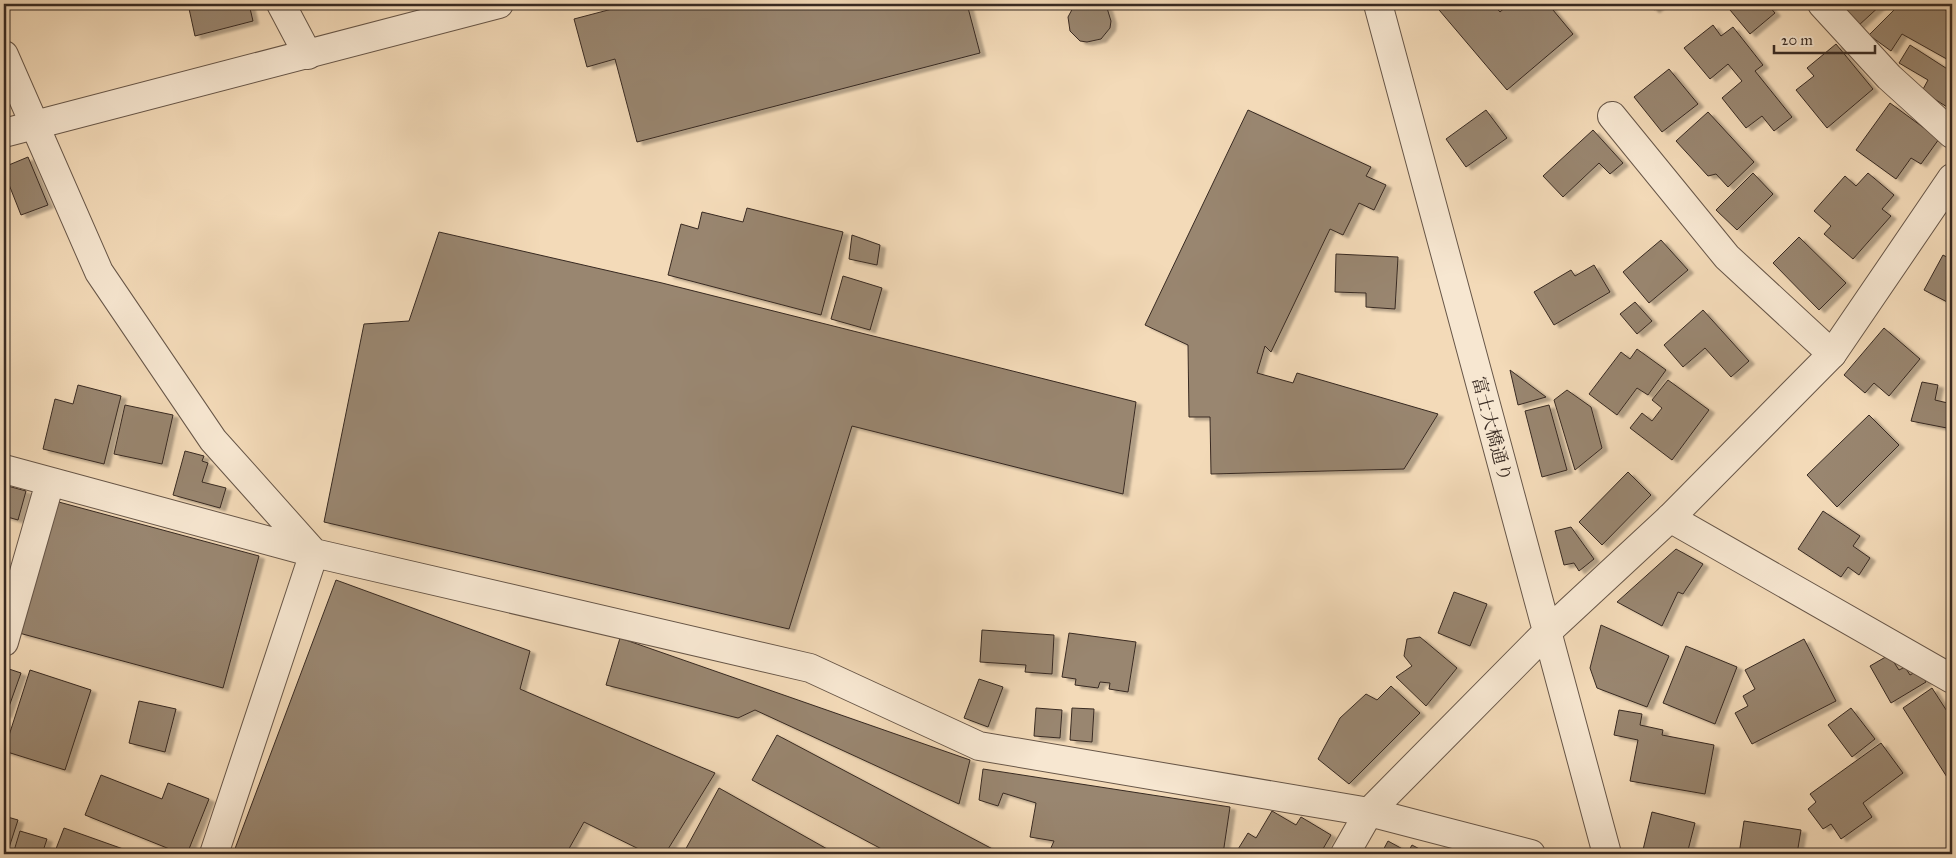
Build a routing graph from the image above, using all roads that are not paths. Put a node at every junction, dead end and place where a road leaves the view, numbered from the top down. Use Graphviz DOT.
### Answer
graph roads {
  1 [pos="281,4"];
  2 [pos="500,4"];
  3 [pos="1378,4"];
  4 [pos="1822,4"];
  5 [pos="308,54"];
  6 [pos="4,55"];
  7 [pos="1612,116"];
  8 [pos="34,125"];
  9 [pos="4,133"];
  10 [pos="1952,134"];
  11 [pos="1952,178"];
  12 [pos="1832,354"];
  13 [pos="4,469"];
  14 [pos="50,482"];
  15 [pos="1670,518"];
  16 [pos="314,553"];
  17 [pos="1546,633"];
  18 [pos="4,642"];
  19 [pos="1952,679"];
  20 [pos="1369,812"];
  21 [pos="214,854"];
  22 [pos="1345,854"];
  23 [pos="1531,854"];
  24 [pos="1607,854"];
  1 -- 5 [label="street"];
  2 -- 5 [label="street"];
  3 -- 17 [label="street, 富士大橋通り"];
  4 -- 10 [label="street"];
  5 -- 8 [label="street"];
  6 -- 8 [label="street"];
  7 -- 12 [label="street"];
  8 -- 9 [label="street"];
  8 -- 16 [label="street"];
  11 -- 12 [label="street"];
  12 -- 15 [label="street"];
  13 -- 14 [label="street"];
  14 -- 16 [label="street"];
  14 -- 18 [label="street"];
  15 -- 17 [label="street"];
  15 -- 19 [label="street"];
  16 -- 20 [label="street"];
  16 -- 21 [label="street"];
  17 -- 20 [label="street"];
  17 -- 24 [label="street, 富士大橋通り"];
  20 -- 22 [label="street"];
  20 -- 23 [label="street"];
}
